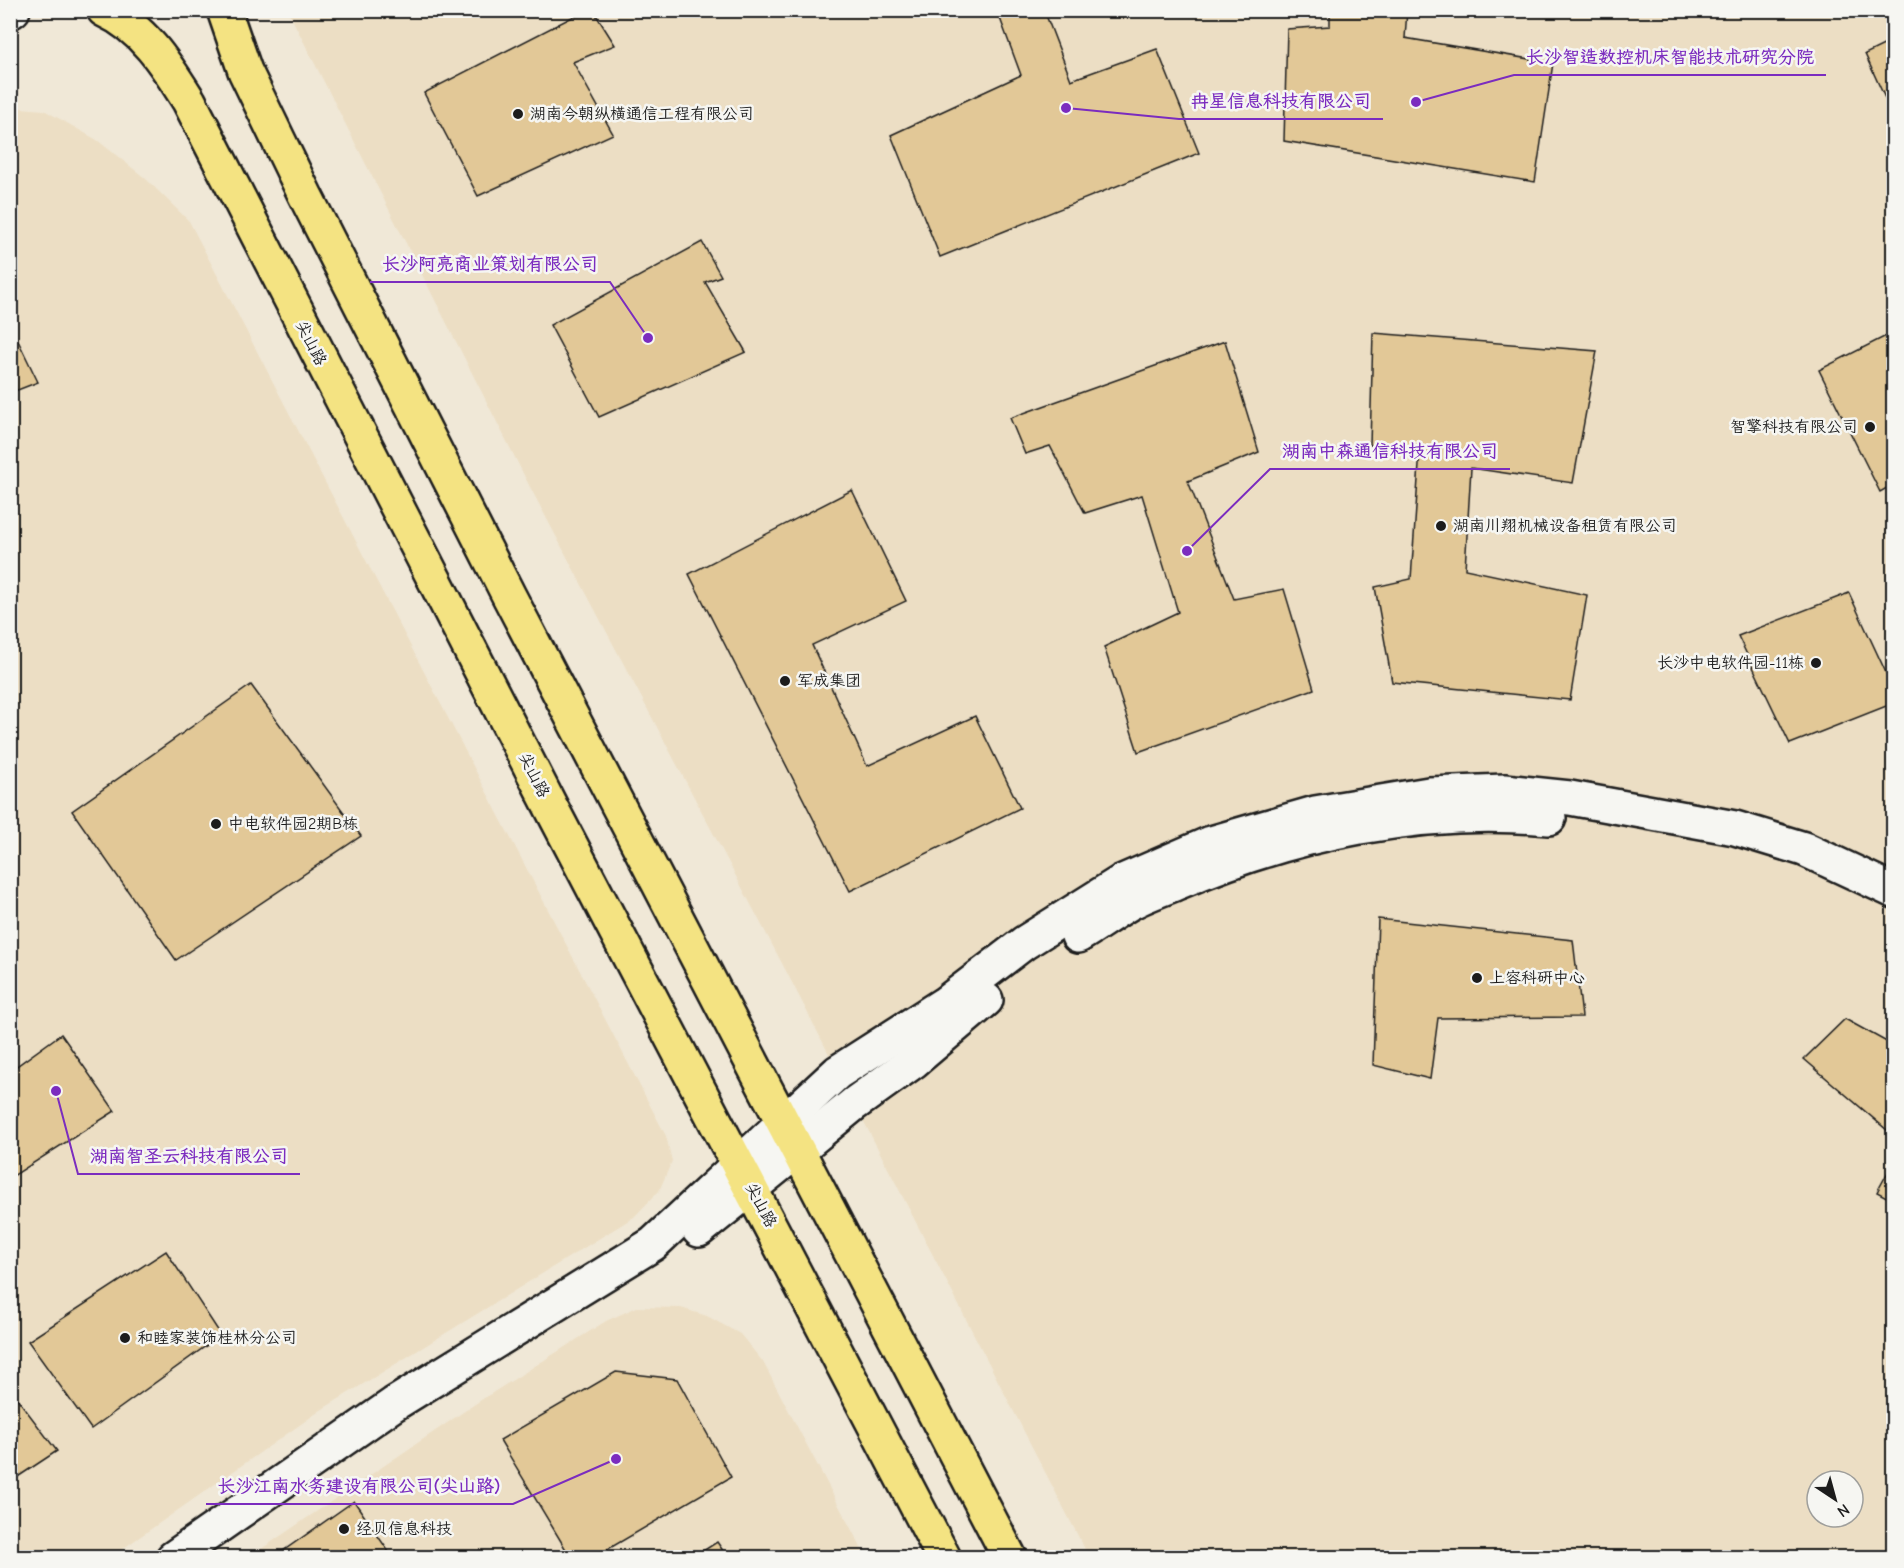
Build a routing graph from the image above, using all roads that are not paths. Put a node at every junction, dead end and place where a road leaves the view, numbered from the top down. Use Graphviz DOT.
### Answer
graph roads {
  1 [pos="104,10"];
  2 [pos="224,10"];
  3 [pos="1893,891"];
  4 [pos="1893,914"];
  5 [pos="791,1136"];
  6 [pos="746,1175"];
  7 [pos="172,1557"];
  8 [pos="202,1557"];
  9 [pos="944,1557"];
  10 [pos="1010,1557"];
  1 -- 6 [label="main road, 尖山路"];
  2 -- 5 [label="main road"];
  3 -- 5 [label="street"];
  4 -- 5 [label="street"];
  5 -- 6 [label="street"];
  5 -- 10 [label="main road"];
  6 -- 7 [label="street"];
  6 -- 8 [label="street"];
  6 -- 9 [label="main road, 尖山路"];
}
